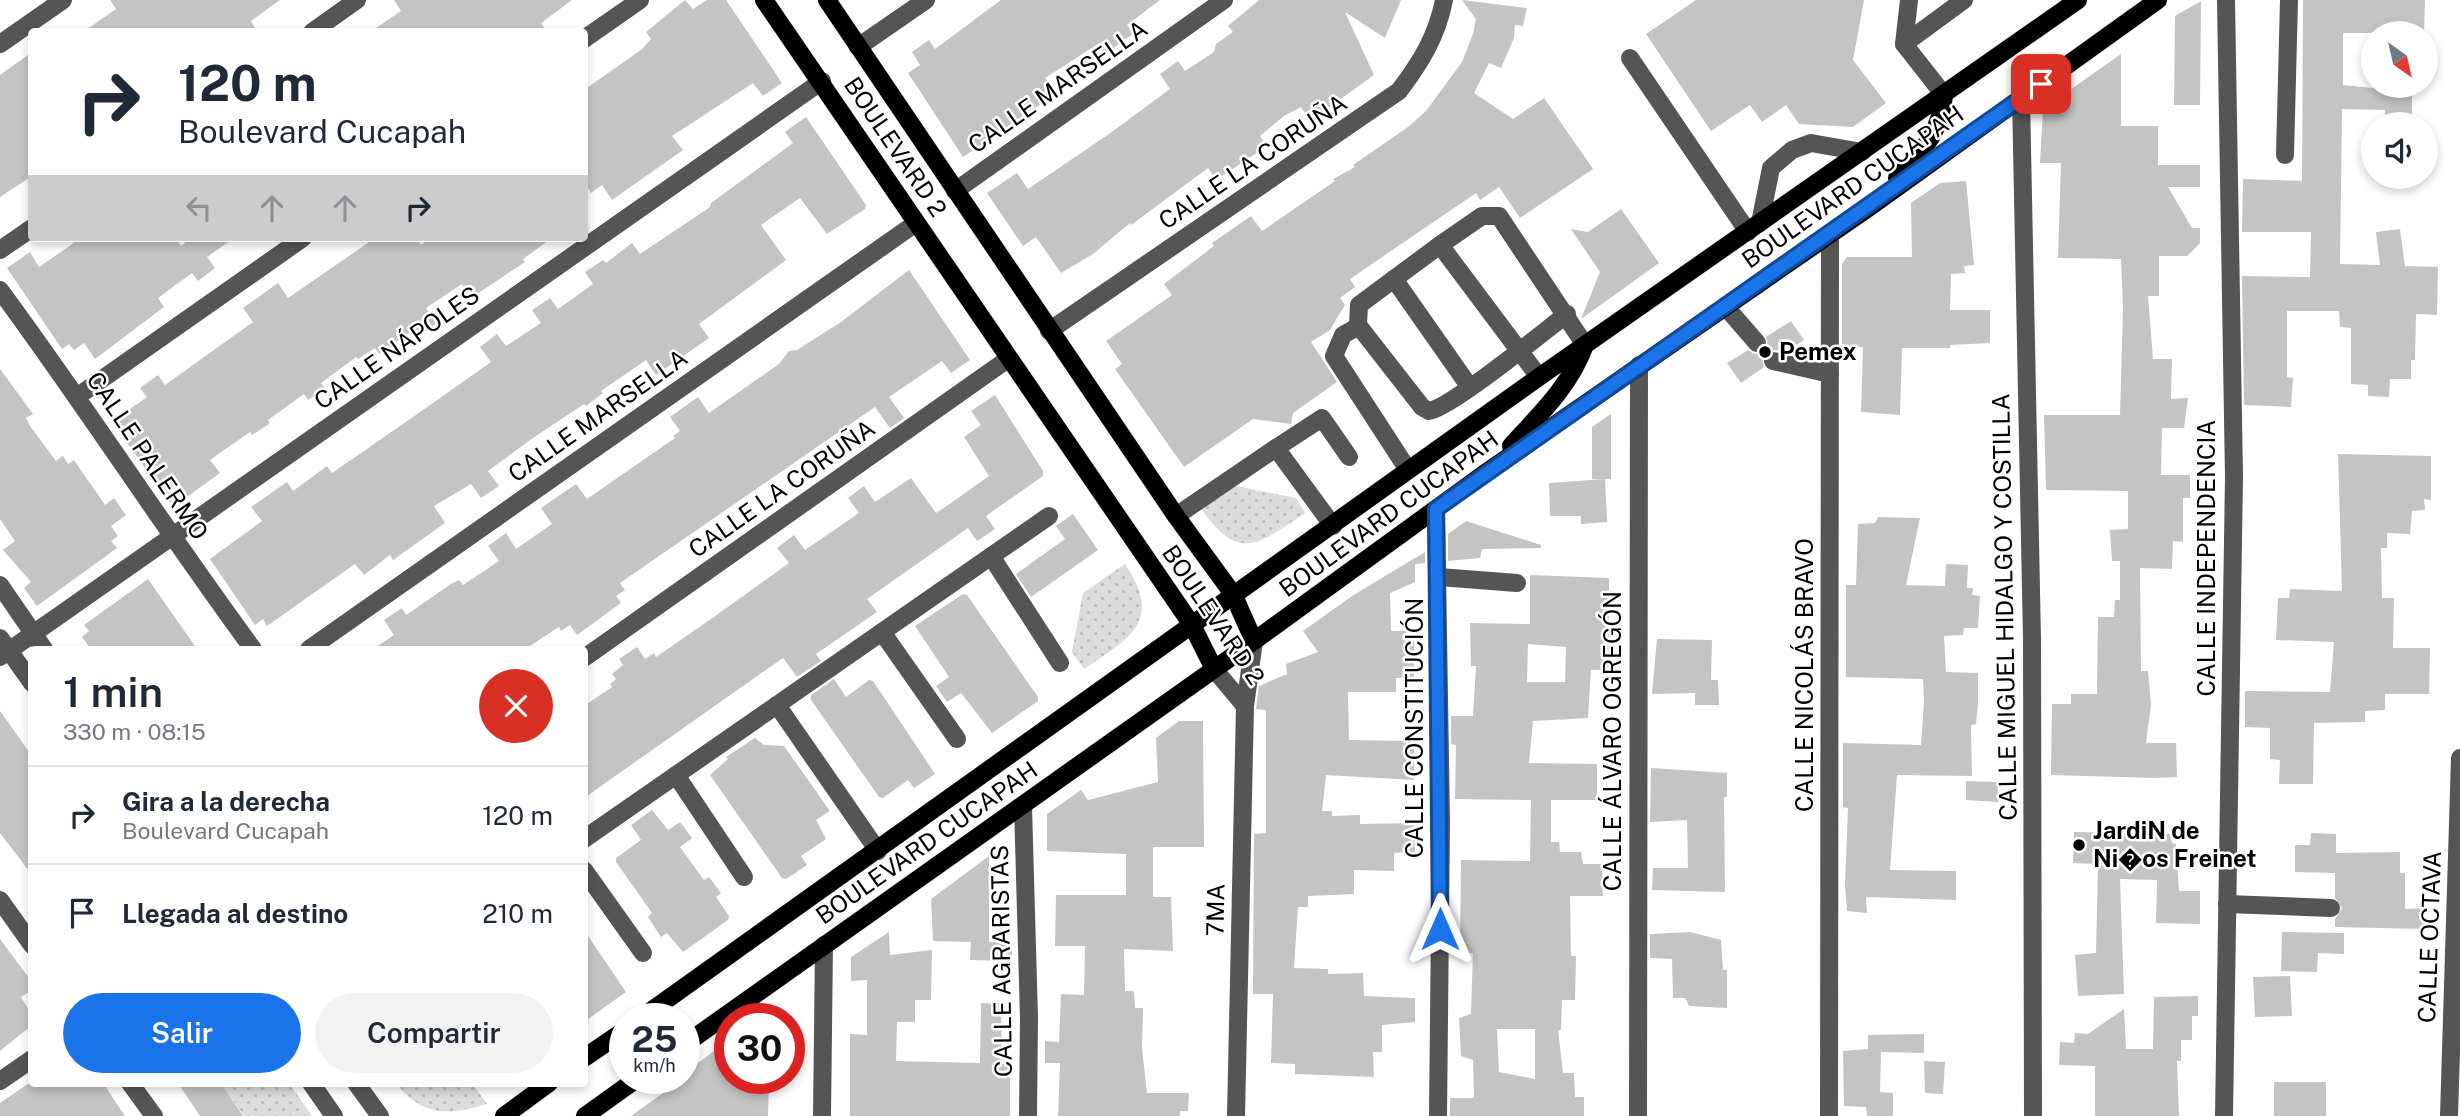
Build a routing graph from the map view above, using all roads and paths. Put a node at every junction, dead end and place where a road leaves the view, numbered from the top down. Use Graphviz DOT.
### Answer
graph roads {
  1 [pos="63,0"];
  2 [pos="357,0"];
  3 [pos="640,0"];
  4 [pos="764,0"];
  5 [pos="827,0"];
  6 [pos="926,0"];
  7 [pos="1224,0"];
  8 [pos="1444,0"];
  9 [pos="1909,0"];
  10 [pos="1964,0"];
  11 [pos="2078,0"];
  12 [pos="2158,0"];
  13 [pos="2226,0"];
  14 [pos="2289,0"];
  15 [pos="318,28"];
  16 [pos="588,36"];
  17 [pos="0,44"];
  18 [pos="1904,44"];
  19 [pos="858,47"];
  20 [pos="1630,58"];
  21 [pos="822,81"];
  22 [pos="1944,95"];
  23 [pos="2021,98"];
  24 [pos="1862,152"];
  25 [pos="2285,155"];
  26 [pos="955,191"];
  27 [pos="1871,206"];
  28 [pos="916,223"];
  29 [pos="1754,228"];
  30 [pos="28,231"];
  31 [pos="1830,233"];
  32 [pos="297,242"];
  33 [pos="1440,245"];
  34 [pos="0,250"];
  35 [pos="1394,279"];
  36 [pos="0,290"];
  37 [pos="1726,306"];
  38 [pos="1567,314"];
  39 [pos="1359,326"];
  40 [pos="1049,331"];
  41 [pos="1757,343"];
  42 [pos="1585,345"];
  43 [pos="1518,349"];
  44 [pos="1008,359"];
  45 [pos="1773,361"];
  46 [pos="1639,366"];
  47 [pos="1830,374"];
  48 [pos="1539,377"];
  49 [pos="1469,386"];
  50 [pos="78,396"];
  51 [pos="1276,448"];
  52 [pos="1349,457"];
  53 [pos="1408,470"];
  54 [pos="1484,474"];
  55 [pos="1436,509"];
  56 [pos="1049,516"];
  57 [pos="1175,516"];
  58 [pos="1333,526"];
  59 [pos="170,537"];
  60 [pos="991,556"];
  61 [pos="1439,577"];
  62 [pos="1517,583"];
  63 [pos="0,585"];
  64 [pos="1233,594"];
  65 [pos="1192,625"];
  66 [pos="882,632"];
  67 [pos="33,633"];
  68 [pos="1254,641"];
  69 [pos="42,646"];
  70 [pos="251,646"];
  71 [pos="313,646"];
  72 [pos="3,648"];
  73 [pos="588,655"];
  74 [pos="1060,663"];
  75 [pos="1214,669"];
  76 [pos="28,678"];
  77 [pos="777,705"];
  78 [pos="1245,706"];
  79 [pos="957,739"];
  80 [pos="2460,758"];
  81 [pos="676,775"];
  82 [pos="1023,806"];
  83 [pos="588,836"];
  84 [pos="878,851"];
  85 [pos="588,876"];
  86 [pos="744,877"];
  87 [pos="0,900"];
  88 [pos="2227,904"];
  89 [pos="2331,908"];
  90 [pos="28,939"];
  91 [pos="824,945"];
  92 [pos="643,953"];
  93 [pos="662,1003"];
  94 [pos="700,1034"];
  95 [pos="609,1041"];
  96 [pos="588,1055"];
  97 [pos="28,1062"];
  98 [pos="0,1081"];
  99 [pos="133,1087"];
  100 [pos="315,1087"];
  101 [pos="359,1087"];
  102 [pos="544,1087"];
  103 [pos="622,1094"];
  104 [pos="608,1108"];
  105 [pos="154,1116"];
  106 [pos="334,1116"];
  107 [pos="380,1116"];
  108 [pos="504,1116"];
  109 [pos="585,1116"];
  110 [pos="822,1116"];
  111 [pos="1028,1116"];
  112 [pos="1236,1116"];
  113 [pos="1438,1116"];
  114 [pos="1638,1116"];
  115 [pos="1829,1116"];
  116 [pos="2033,1116"];
  117 [pos="2224,1116"];
  118 [pos="2449,1116"];
  1 -- 17 [label="street"];
  2 -- 15 [label="street"];
  3 -- 16 [label="street"];
  4 -- 21 [label="main road, BOULEVARD 2"];
  5 -- 19 [label="main road, BOULEVARD 2"];
  6 -- 19 [label="street"];
  7 -- 26 [label="street, CALLE MARSELLA"];
  8 -- 40 [label="street, CALLE LA CORUÑA"];
  9 -- 18 [label="street"];
  10 -- 18 [label="street"];
  11 -- 22 [label="main road, BOULEVARD CUCAPAH"];
  12 -- 23 [label="main road, BOULEVARD CUCAPAH"];
  13 -- 88 [label="street, CALLE INDEPENDENCIA"];
  14 -- 25 [label="street"];
  18 -- 22 [label="street"];
  19 -- 26 [label="main road, BOULEVARD 2"];
  20 -- 29 [label="street"];
  21 -- 28 [label="main road, BOULEVARD 2"];
  21 -- 59 [label="street, CALLE NÁPOLES"];
  22 -- 24 [label="main road, BOULEVARD CUCAPAH"];
  22 -- 27 [label="main road"];
  23 -- 27 [label="main road, BOULEVARD CUCAPAH"];
  23 -- 116 [label="street, CALLE MIGUEL HIDALGO Y COSTILLA"];
  24 -- 29 [label="main road, BOULEVARD CUCAPAH"];
  24 -- 29 [label="street"];
  26 -- 40 [label="main road, BOULEVARD 2"];
  27 -- 31 [label="main road, BOULEVARD CUCAPAH"];
  28 -- 44 [label="main road, BOULEVARD 2"];
  28 -- 71 [label="street, CALLE MARSELLA"];
  29 -- 42 [label="main road, BOULEVARD CUCAPAH"];
  30 -- 34 [label="street"];
  31 -- 37 [label="main road, BOULEVARD CUCAPAH"];
  31 -- 47 [label="street, CALLE NICOLÁS BRAVO"];
  32 -- 50 [label="street"];
  33 -- 35 [label="street"];
  33 -- 38 [label="street"];
  33 -- 43 [label="street"];
  35 -- 39 [label="street"];
  35 -- 49 [label="street"];
  36 -- 50 [label="street, CALLE PALERMO"];
  37 -- 41 [label="street"];
  37 -- 46 [label="main road, BOULEVARD CUCAPAH"];
  38 -- 42 [label="street"];
  38 -- 43 [label="street"];
  39 -- 49 [label="street"];
  39 -- 53 [label="street"];
  40 -- 57 [label="main road, BOULEVARD 2"];
  42 -- 48 [label="main road, BOULEVARD CUCAPAH"];
  42 -- 54 [label="main road"];
  43 -- 48 [label="street"];
  43 -- 49 [label="street"];
  44 -- 65 [label="main road, BOULEVARD 2"];
  44 -- 73 [label="street, CALLE LA CORUÑA"];
  45 -- 47 [label="street"];
  46 -- 54 [label="main road, BOULEVARD CUCAPAH"];
  46 -- 114 [label="street, CALLE ÁLVARO OGREGÓN"];
  47 -- 115 [label="street, CALLE NICOLÁS BRAVO"];
  48 -- 53 [label="main road, BOULEVARD CUCAPAH"];
  50 -- 59 [label="street, CALLE PALERMO"];
  51 -- 52 [label="street"];
  51 -- 57 [label="street"];
  51 -- 58 [label="street"];
  53 -- 58 [label="main road, BOULEVARD CUCAPAH"];
  54 -- 55 [label="main road, BOULEVARD CUCAPAH"];
  55 -- 61 [label="street, CALLE CONSTITUCIÓN"];
  55 -- 68 [label="main road, BOULEVARD CUCAPAH"];
  56 -- 60 [label="street"];
  57 -- 64 [label="main road, BOULEVARD 2"];
  58 -- 64 [label="main road, BOULEVARD CUCAPAH"];
  59 -- 67 [label="street, CALLE NÁPOLES"];
  59 -- 70 [label="street, CALLE PALERMO"];
  60 -- 66 [label="street"];
  60 -- 74 [label="street"];
  61 -- 62 [label="street"];
  61 -- 113 [label="street, CALLE CONSTITUCIÓN"];
  63 -- 67 [label="street"];
  64 -- 65 [label="main road, BOULEVARD CUCAPAH"];
  64 -- 68 [label="main road, BOULEVARD 2"];
  65 -- 75 [label="main road, BOULEVARD 2"];
  65 -- 84 [label="main road, BOULEVARD CUCAPAH"];
  66 -- 77 [label="street"];
  66 -- 79 [label="street"];
  67 -- 69 [label="street"];
  67 -- 72 [label="street, CALLE NÁPOLES"];
  68 -- 75 [label="main road, BOULEVARD CUCAPAH"];
  68 -- 78 [label="street, BOULEVARD 2"];
  72 -- 76 [label="street"];
  75 -- 78 [label="street, BOULEVARD 2"];
  75 -- 82 [label="main road, BOULEVARD CUCAPAH"];
  77 -- 81 [label="street"];
  77 -- 84 [label="street"];
  78 -- 112 [label="street, 7MA"];
  80 -- 118 [label="street, CALLE OCTAVA"];
  81 -- 83 [label="street"];
  81 -- 86 [label="street"];
  82 -- 91 [label="main road, BOULEVARD CUCAPAH"];
  82 -- 111 [label="street, CALLE AGRARISTAS"];
  84 -- 93 [label="main road, BOULEVARD CUCAPAH"];
  85 -- 92 [label="street"];
  87 -- 90 [label="street"];
  88 -- 89 [label="street"];
  88 -- 117 [label="street, CALLE INDEPENDENCIA"];
  91 -- 94 [label="main road, BOULEVARD CUCAPAH"];
  91 -- 110 [label="street"];
  95 -- 96 [label="main road"];
  97 -- 98 [label="street"];
  99 -- 105 [label="street"];
  100 -- 106 [label="street"];
  101 -- 107 [label="street"];
  102 -- 108 [label="main road"];
  103 -- 104 [label="main road"];
  104 -- 109 [label="main road"];
}
